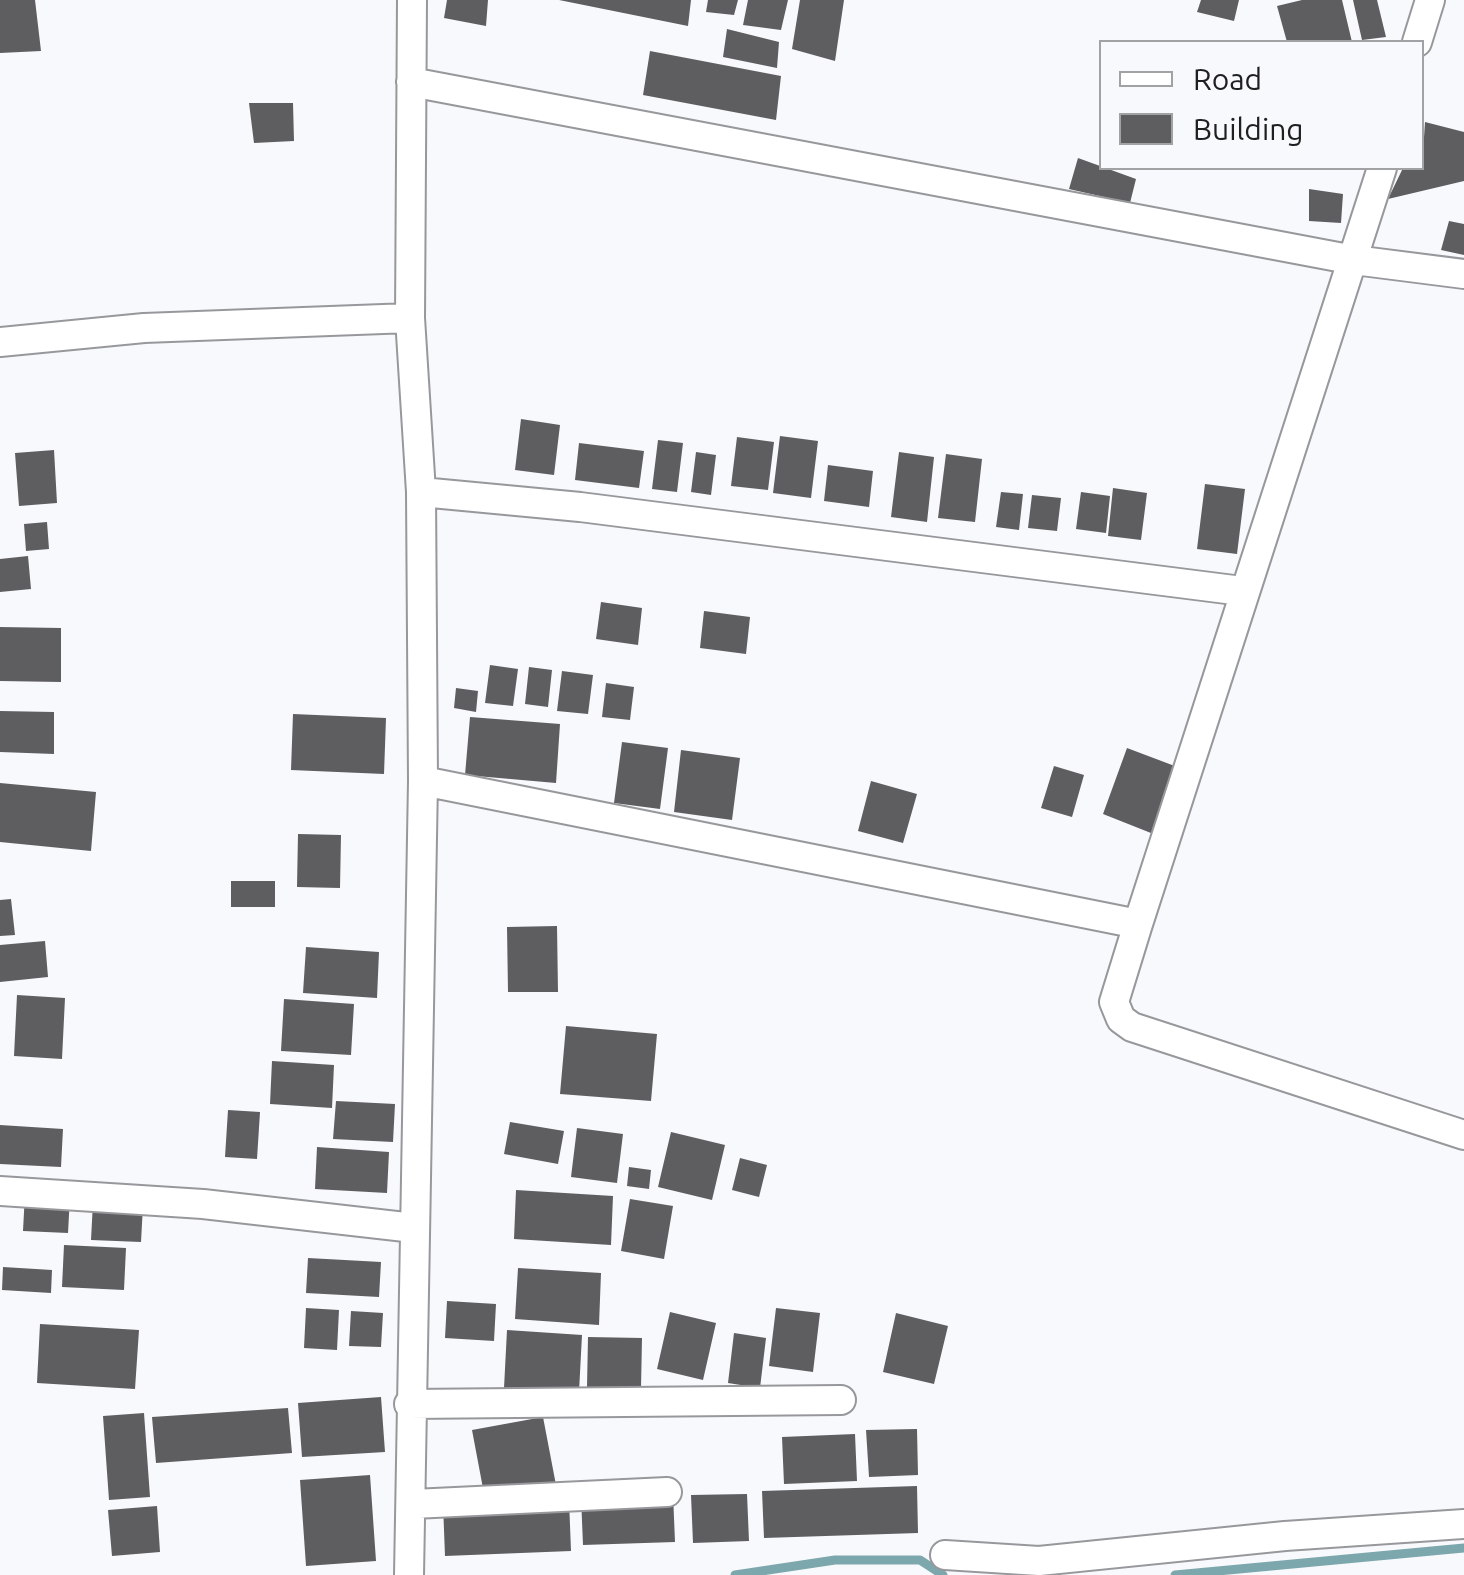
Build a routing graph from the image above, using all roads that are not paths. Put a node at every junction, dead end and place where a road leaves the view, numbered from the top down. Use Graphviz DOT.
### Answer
graph roads {
  1 [pos="412,0"];
  2 [pos="1430,0"];
  3 [pos="1418,40"];
  4 [pos="412,82"];
  5 [pos="1381,170"];
  6 [pos="1354,260"];
  7 [pos="1464,274"];
  8 [pos="410,318"];
  9 [pos="0,342"];
  10 [pos="421,492"];
  11 [pos="1242,591"];
  12 [pos="423,781"];
  13 [pos="1138,924"];
  14 [pos="1464,1135"];
  15 [pos="0,1191"];
  16 [pos="414,1228"];
  17 [pos="841,1400"];
  18 [pos="410,1404"];
  19 [pos="667,1492"];
  20 [pos="413,1504"];
  21 [pos="1464,1524"];
  22 [pos="945,1554"];
  23 [pos="409,1575"];
  1 -- 4 [label="street"];
  2 -- 3 [label="street"];
  4 -- 6 [label="street"];
  4 -- 8 [label="street"];
  5 -- 6 [label="street"];
  6 -- 7 [label="street"];
  6 -- 11 [label="street"];
  8 -- 9 [label="street"];
  8 -- 10 [label="street"];
  10 -- 11 [label="street"];
  10 -- 12 [label="street"];
  11 -- 13 [label="street"];
  12 -- 13 [label="street"];
  12 -- 16 [label="street"];
  13 -- 14 [label="street"];
  15 -- 16 [label="street"];
  16 -- 18 [label="street"];
  17 -- 18 [label="street"];
  18 -- 20 [label="street"];
  19 -- 20 [label="street"];
  20 -- 23 [label="street"];
  21 -- 22 [label="street"];
}
